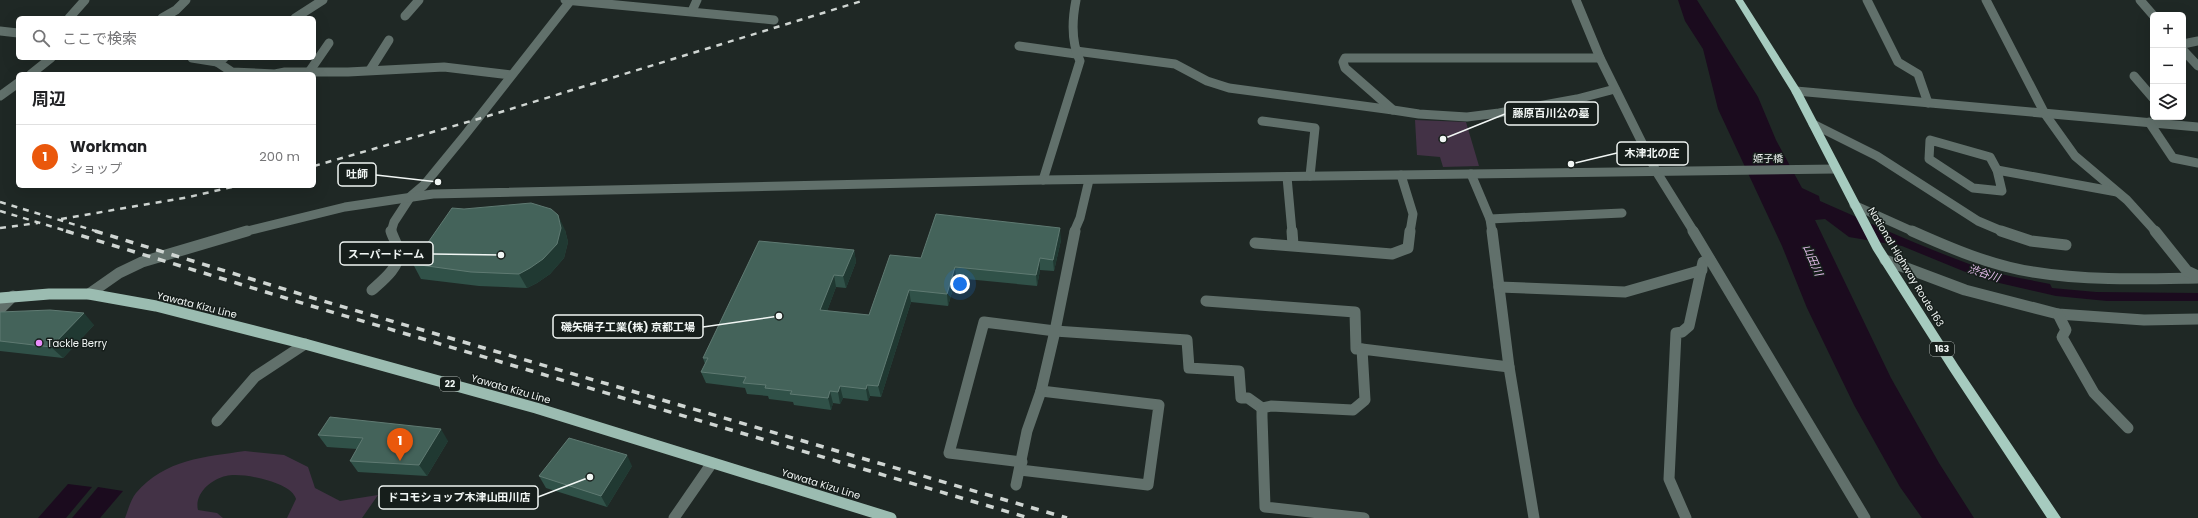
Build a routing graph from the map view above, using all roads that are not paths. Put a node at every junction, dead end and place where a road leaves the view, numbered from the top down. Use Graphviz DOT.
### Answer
graph roads {
  1 [pos="85,0"];
  2 [pos="186,0"];
  3 [pos="323,0"];
  4 [pos="419,0"];
  5 [pos="568,0"];
  6 [pos="697,0"];
  7 [pos="1076,0"];
  8 [pos="1576,0"];
  9 [pos="1739,0"];
  10 [pos="1867,0"];
  11 [pos="1986,0"];
  12 [pos="2140,0"];
  13 [pos="692,11"];
  14 [pos="2150,12"];
  15 [pos="71,16"];
  16 [pos="166,16"];
  17 [pos="298,16"];
  18 [pos="405,16"];
  19 [pos="774,20"];
  20 [pos="0,31"];
  21 [pos="16,33"];
  22 [pos="389,40"];
  23 [pos="2198,41"];
  24 [pos="329,43"];
  25 [pos="2186,43"];
  26 [pos="1019,46"];
  27 [pos="1076,52"];
  28 [pos="2186,53"];
  29 [pos="1600,58"];
  30 [pos="48,60"];
  31 [pos="220,60"];
  32 [pos="2198,66"];
  33 [pos="370,70"];
  34 [pos="33,72"];
  35 [pos="230,72"];
  36 [pos="309,72"];
  37 [pos="511,75"];
  38 [pos="2134,76"];
  39 [pos="16,84"];
  40 [pos="1615,89"];
  41 [pos="1796,91"];
  42 [pos="2150,95"];
  43 [pos="0,96"];
  44 [pos="1928,103"];
  45 [pos="1393,110"];
  46 [pos="2046,114"];
  47 [pos="2171,120"];
  48 [pos="1262,121"];
  49 [pos="2149,122"];
  50 [pos="1813,124"];
  51 [pos="2175,125"];
  52 [pos="2198,127"];
  53 [pos="2198,163"];
  54 [pos="1836,169"];
  55 [pos="1997,170"];
  56 [pos="1656,171"];
  57 [pos="1471,174"];
  58 [pos="1401,175"];
  59 [pos="1310,176"];
  60 [pos="1287,177"];
  61 [pos="1043,180"];
  62 [pos="1089,180"];
  63 [pos="2118,192"];
  64 [pos="411,196"];
  65 [pos="1854,206"];
  66 [pos="1622,213"];
  67 [pos="1490,219"];
  68 [pos="1255,243"];
  69 [pos="1293,245"];
  70 [pos="2066,245"];
  71 [pos="1710,260"];
  72 [pos="1885,260"];
  73 [pos="1702,270"];
  74 [pos="2198,277"];
  75 [pos="1499,287"];
  76 [pos="372,290"];
  77 [pos="88,294"];
  78 [pos="13,296"];
  79 [pos="0,298"];
  80 [pos="1206,301"];
  81 [pos="0,309"];
  82 [pos="2058,314"];
  83 [pos="2198,319"];
  84 [pos="1055,331"];
  85 [pos="305,344"];
  86 [pos="1362,349"];
  87 [pos="1509,368"];
  88 [pos="1041,391"];
  89 [pos="1262,408"];
  90 [pos="217,421"];
  91 [pos="2128,428"];
  92 [pos="712,462"];
  93 [pos="1021,466"];
  94 [pos="1016,485"];
  95 [pos="871,515"];
  96 [pos="674,518"];
  97 [pos="891,518"];
  98 [pos="1364,518"];
  99 [pos="1534,518"];
  100 [pos="1686,518"];
  101 [pos="1864,518"];
  102 [pos="2054,518"];
  1 -- 15 [label="street"];
  2 -- 16 [label="street"];
  3 -- 17 [label="street"];
  4 -- 18 [label="street"];
  5 -- 13 [label="street"];
  5 -- 37 [label="street"];
  6 -- 13 [label="street"];
  7 -- 27 [label="street"];
  8 -- 29 [label="street"];
  9 -- 41 [label="highway, National Highway Route 163 / 163"];
  10 -- 44 [label="street"];
  11 -- 46 [label="street"];
  12 -- 14 [label="street"];
  13 -- 19 [label="street"];
  20 -- 21 [label="street"];
  22 -- 33 [label="street"];
  23 -- 25 [label="street"];
  24 -- 36 [label="street"];
  26 -- 27 [label="street"];
  27 -- 45 [label="street"];
  27 -- 61 [label="street"];
  28 -- 32 [label="street"];
  29 -- 40 [label="street"];
  29 -- 45 [label="street"];
  30 -- 34 [label="street"];
  31 -- 35 [label="street"];
  33 -- 36 [label="street"];
  33 -- 37 [label="street"];
  37 -- 64 [label="street"];
  38 -- 42 [label="street"];
  39 -- 43 [label="street"];
  40 -- 45 [label="street"];
  40 -- 56 [label="street"];
  41 -- 44 [label="street"];
  41 -- 50 [label="highway, National Highway Route 163 / 163"];
  44 -- 46 [label="street"];
  46 -- 49 [label="street"];
  46 -- 63 [label="street"];
  47 -- 51 [label="street"];
  48 -- 59 [label="street"];
  49 -- 51 [label="street"];
  49 -- 53 [label="street"];
  50 -- 54 [label="highway, National Highway Route 163 / 163"];
  50 -- 70 [label="street"];
  51 -- 52 [label="street"];
  54 -- 56 [label="street, 姫子橋"];
  54 -- 65 [label="highway, National Highway Route 163 / 163"];
  55 -- 55 [label="street"];
  55 -- 63 [label="street"];
  56 -- 57 [label="street, 姫子橋"];
  56 -- 71 [label="street"];
  57 -- 58 [label="street, 姫子橋"];
  57 -- 67 [label="street"];
  58 -- 59 [label="street, 姫子橋"];
  58 -- 69 [label="street"];
  59 -- 60 [label="street, 姫子橋"];
  60 -- 62 [label="street, 姫子橋"];
  60 -- 69 [label="street"];
  61 -- 62 [label="street, 姫子橋"];
  61 -- 64 [label="street, 姫子橋"];
  62 -- 84 [label="street"];
  63 -- 74 [label="street"];
  64 -- 76 [label="street"];
  64 -- 77 [label="street, 姫子橋"];
  65 -- 72 [label="highway, National Highway Route 163 / 163"];
  65 -- 74 [label="street"];
  66 -- 67 [label="street"];
  67 -- 75 [label="street"];
  68 -- 69 [label="street"];
  71 -- 73 [label="street"];
  71 -- 101 [label="street"];
  72 -- 82 [label="street"];
  72 -- 102 [label="highway, National Highway Route 163 / 163"];
  73 -- 75 [label="street"];
  73 -- 100 [label="street"];
  75 -- 87 [label="street"];
  77 -- 78 [label="main road, Yawata Kizu Line / 22"];
  77 -- 85 [label="main road, Yawata Kizu Line / 22"];
  78 -- 79 [label="main road, Yawata Kizu Line / 22"];
  78 -- 81 [label="street"];
  80 -- 86 [label="street"];
  82 -- 83 [label="street"];
  82 -- 91 [label="street"];
  84 -- 88 [label="street"];
  84 -- 89 [label="street"];
  84 -- 93 [label="street"];
  85 -- 90 [label="street"];
  85 -- 92 [label="main road, Yawata Kizu Line / 22"];
  86 -- 87 [label="street"];
  86 -- 89 [label="street"];
  87 -- 99 [label="street"];
  88 -- 93 [label="street"];
  88 -- 93 [label="street"];
  89 -- 98 [label="street"];
  92 -- 95 [label="main road, Yawata Kizu Line / 22"];
  92 -- 96 [label="street"];
  93 -- 94 [label="street"];
  95 -- 97 [label="main road, Yawata Kizu Line / 22"];
}
